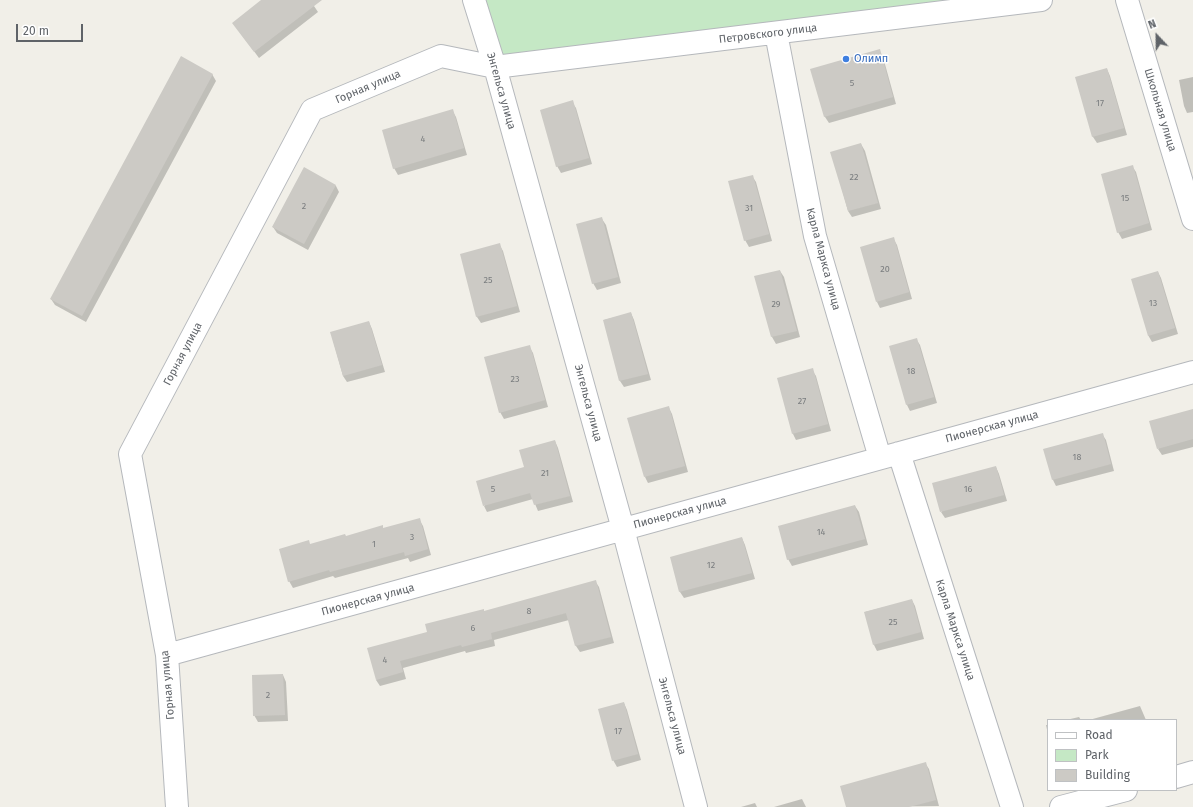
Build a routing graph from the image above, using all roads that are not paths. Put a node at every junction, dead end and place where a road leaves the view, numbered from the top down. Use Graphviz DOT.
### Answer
graph roads {
  1 [pos="474,0"];
  2 [pos="1040,0"];
  3 [pos="1128,0"];
  4 [pos="776,33"];
  5 [pos="495,67"];
  6 [pos="1193,219"];
  7 [pos="1193,372"];
  8 [pos="889,456"];
  9 [pos="623,529"];
  10 [pos="167,655"];
  11 [pos="1193,772"];
  12 [pos="1177,777"];
  13 [pos="1122,791"];
  14 [pos="177,807"];
  15 [pos="696,807"];
  16 [pos="1012,807"];
  17 [pos="1061,807"];
  1 -- 5 [label="street, Энгельса улица"];
  2 -- 4 [label="street, Петровского улица"];
  3 -- 6 [label="street, Школьная улица"];
  4 -- 5 [label="street, Петровского улица"];
  4 -- 8 [label="street, Карла Маркса улица"];
  5 -- 9 [label="street, Энгельса улица"];
  5 -- 10 [label="street, Горная улица"];
  7 -- 8 [label="street, Пионерская улица"];
  8 -- 9 [label="street, Пионерская улица"];
  8 -- 16 [label="street, Карла Маркса улица"];
  9 -- 10 [label="street, Пионерская улица"];
  9 -- 15 [label="street, Энгельса улица"];
  10 -- 14 [label="street, Горная улица"];
  11 -- 12 [label="street"];
  13 -- 17 [label="street"];
}
